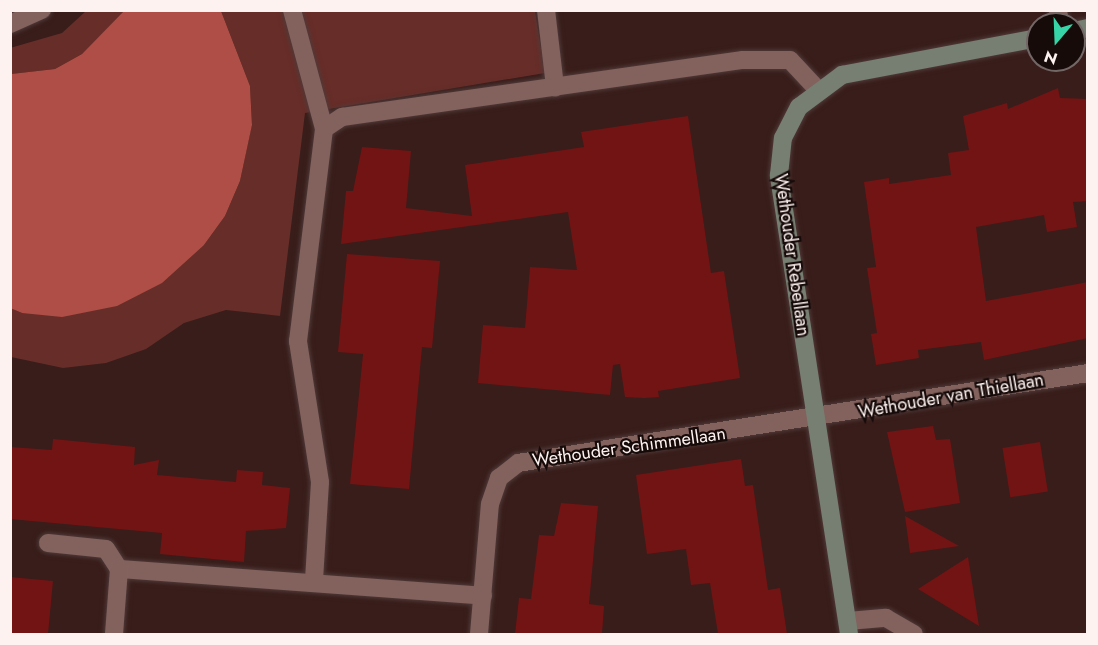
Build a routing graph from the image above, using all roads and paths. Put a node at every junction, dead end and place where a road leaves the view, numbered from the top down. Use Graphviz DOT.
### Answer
graph roads {
  1 [pos="42,10"];
  2 [pos="292,10"];
  3 [pos="546,10"];
  4 [pos="13,24"];
  5 [pos="1026,40"];
  6 [pos="555,87"];
  7 [pos="817,89"];
  8 [pos="324,129"];
  9 [pos="1088,373"];
  10 [pos="814,420"];
  11 [pos="48,543"];
  12 [pos="119,569"];
  13 [pos="314,580"];
  14 [pos="483,596"];
  15 [pos="849,628"];
  16 [pos="114,634"];
  17 [pos="478,634"];
  18 [pos="914,634"];
  1 -- 4 [label="street"];
  2 -- 8 [label="street"];
  3 -- 6 [label="street"];
  5 -- 7 [label="street, Wethouder Rebellaan"];
  6 -- 7 [label="street"];
  6 -- 8 [label="street"];
  7 -- 10 [label="street, Wethouder Rebellaan"];
  8 -- 13 [label="street"];
  9 -- 10 [label="street, Wethouder van Thiellaan"];
  10 -- 14 [label="street, Wethouder Schimmellaan"];
  10 -- 15 [label="street, Wethouder Rebellaan"];
  11 -- 12 [label="street"];
  12 -- 13 [label="street"];
  12 -- 16 [label="street"];
  13 -- 14 [label="street"];
  14 -- 17 [label="street, Wethouder Schimmellaan"];
  15 -- 18 [label="street, Wethouder Rebellaan"];
}
